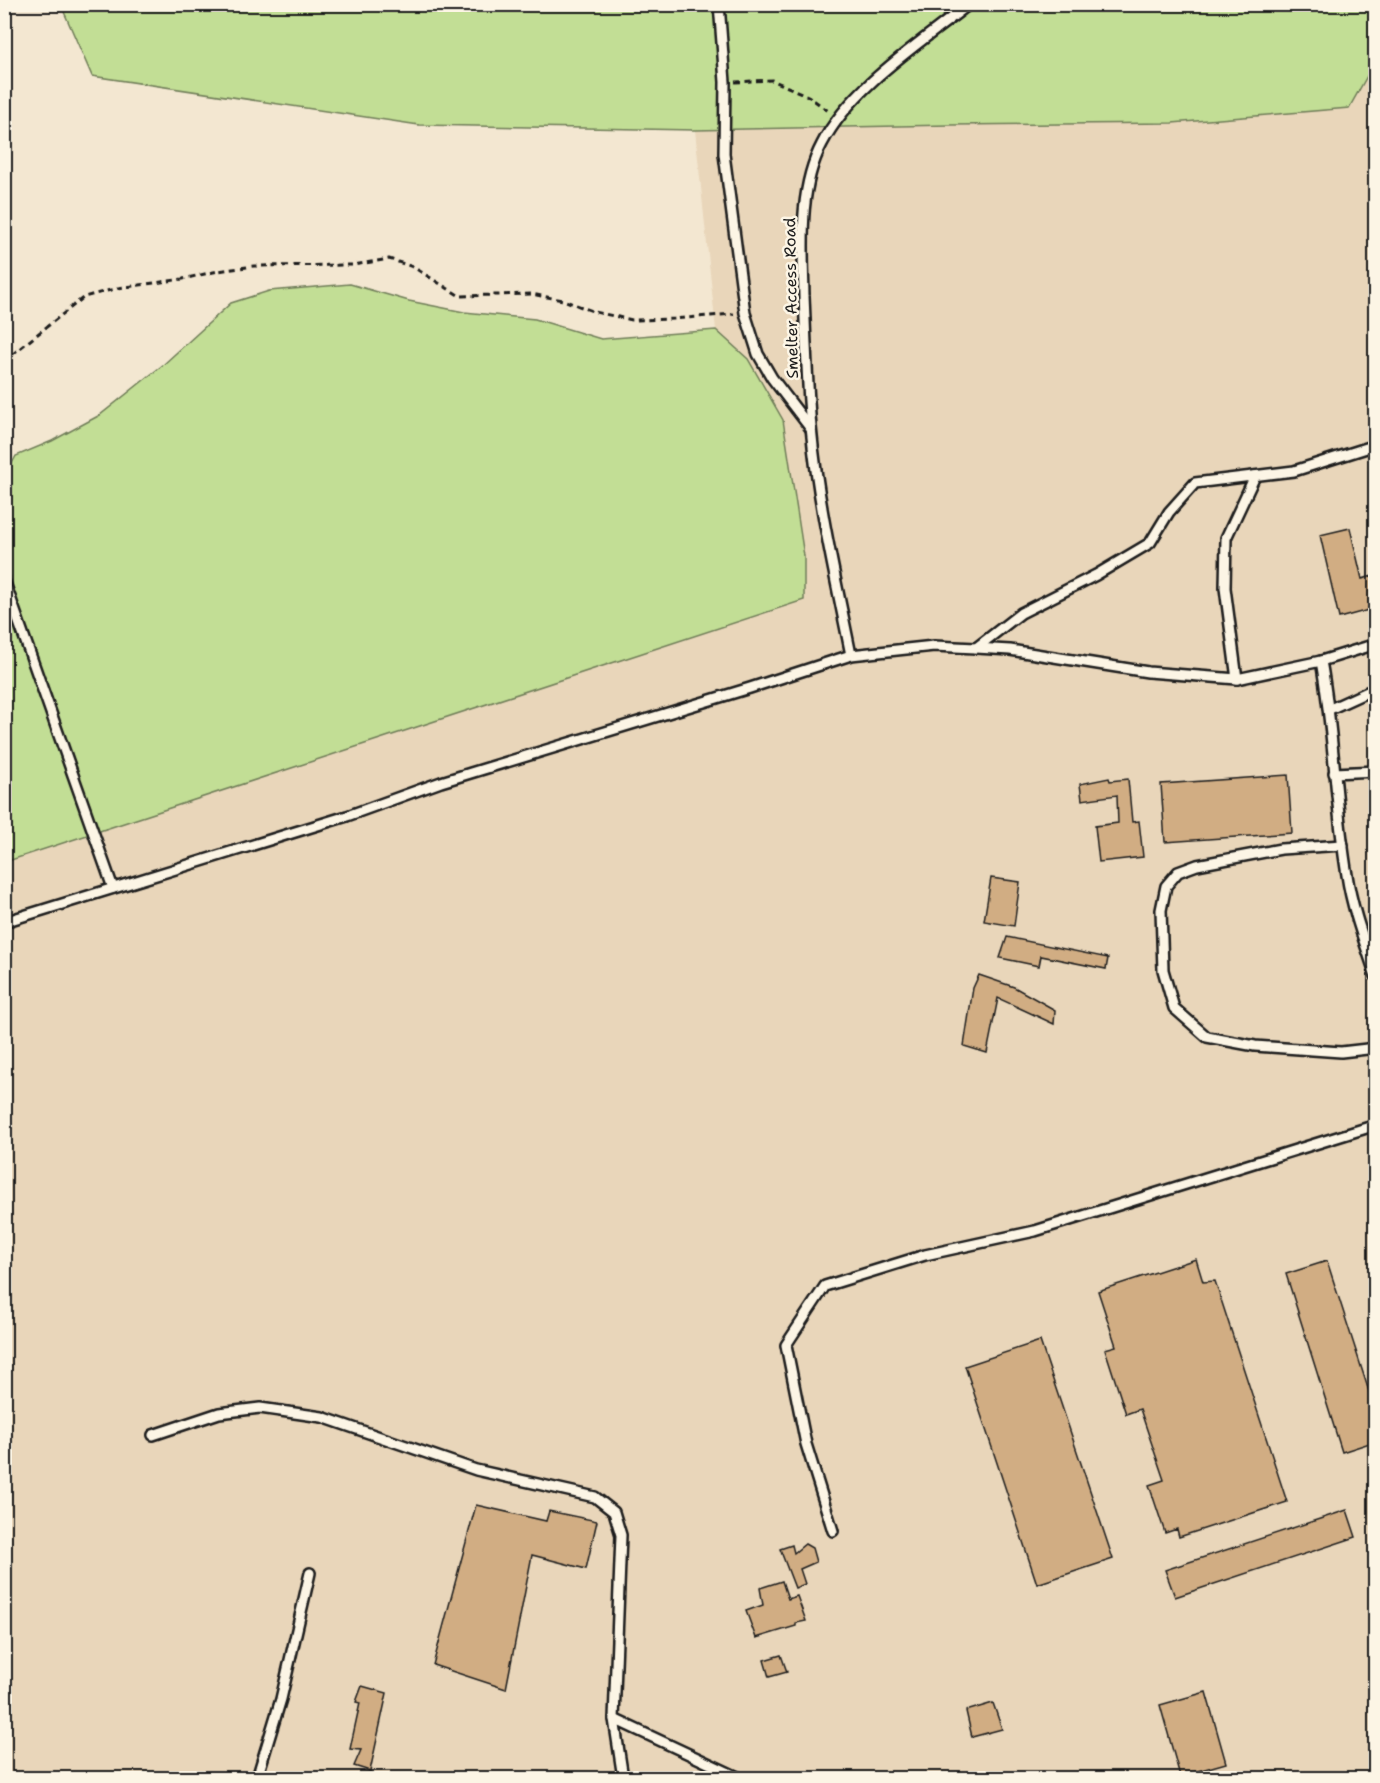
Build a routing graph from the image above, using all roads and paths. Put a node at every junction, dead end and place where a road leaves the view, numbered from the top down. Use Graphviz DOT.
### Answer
graph roads {
  1 [pos="719,4"];
  2 [pos="969,4"];
  3 [pos="725,82"];
  4 [pos="838,118"];
  5 [pos="745,313"];
  6 [pos="4,361"];
  7 [pos="811,429"];
  8 [pos="1376,445"];
  9 [pos="1256,476"];
  10 [pos="4,580"];
  11 [pos="1376,644"];
  12 [pos="976,648"];
  13 [pos="851,655"];
  14 [pos="1321,661"];
  15 [pos="1238,679"];
  16 [pos="1376,688"];
  17 [pos="1330,709"];
  18 [pos="1376,771"];
  19 [pos="1334,773"];
  20 [pos="1343,845"];
  21 [pos="113,888"];
  22 [pos="4,922"];
  23 [pos="1376,976"];
  24 [pos="1376,1048"];
  25 [pos="1376,1125"];
  26 [pos="153,1435"];
  27 [pos="833,1531"];
  28 [pos="310,1573"];
  29 [pos="614,1719"];
  30 [pos="257,1779"];
  31 [pos="623,1779"];
  32 [pos="740,1779"];
  1 -- 3 [label="lane"];
  2 -- 4 [label="lane, Smelter Access Road"];
  3 -- 4 [label="path"];
  3 -- 5 [label="lane"];
  4 -- 7 [label="lane, Smelter Access Road"];
  5 -- 6 [label="path"];
  5 -- 7 [label="lane"];
  7 -- 13 [label="lane, Smelter Access Road"];
  8 -- 9 [label="lane"];
  9 -- 12 [label="lane"];
  9 -- 15 [label="lane"];
  10 -- 21 [label="lane"];
  11 -- 14 [label="lane"];
  12 -- 13 [label="lane"];
  12 -- 15 [label="lane"];
  13 -- 21 [label="lane"];
  14 -- 15 [label="lane"];
  14 -- 17 [label="lane"];
  16 -- 17 [label="lane"];
  17 -- 19 [label="lane"];
  18 -- 19 [label="lane"];
  19 -- 20 [label="lane"];
  20 -- 23 [label="lane"];
  20 -- 24 [label="lane"];
  21 -- 22 [label="lane"];
  25 -- 27 [label="lane"];
  26 -- 29 [label="lane"];
  28 -- 30 [label="lane"];
  29 -- 31 [label="lane"];
  29 -- 32 [label="lane"];
}
